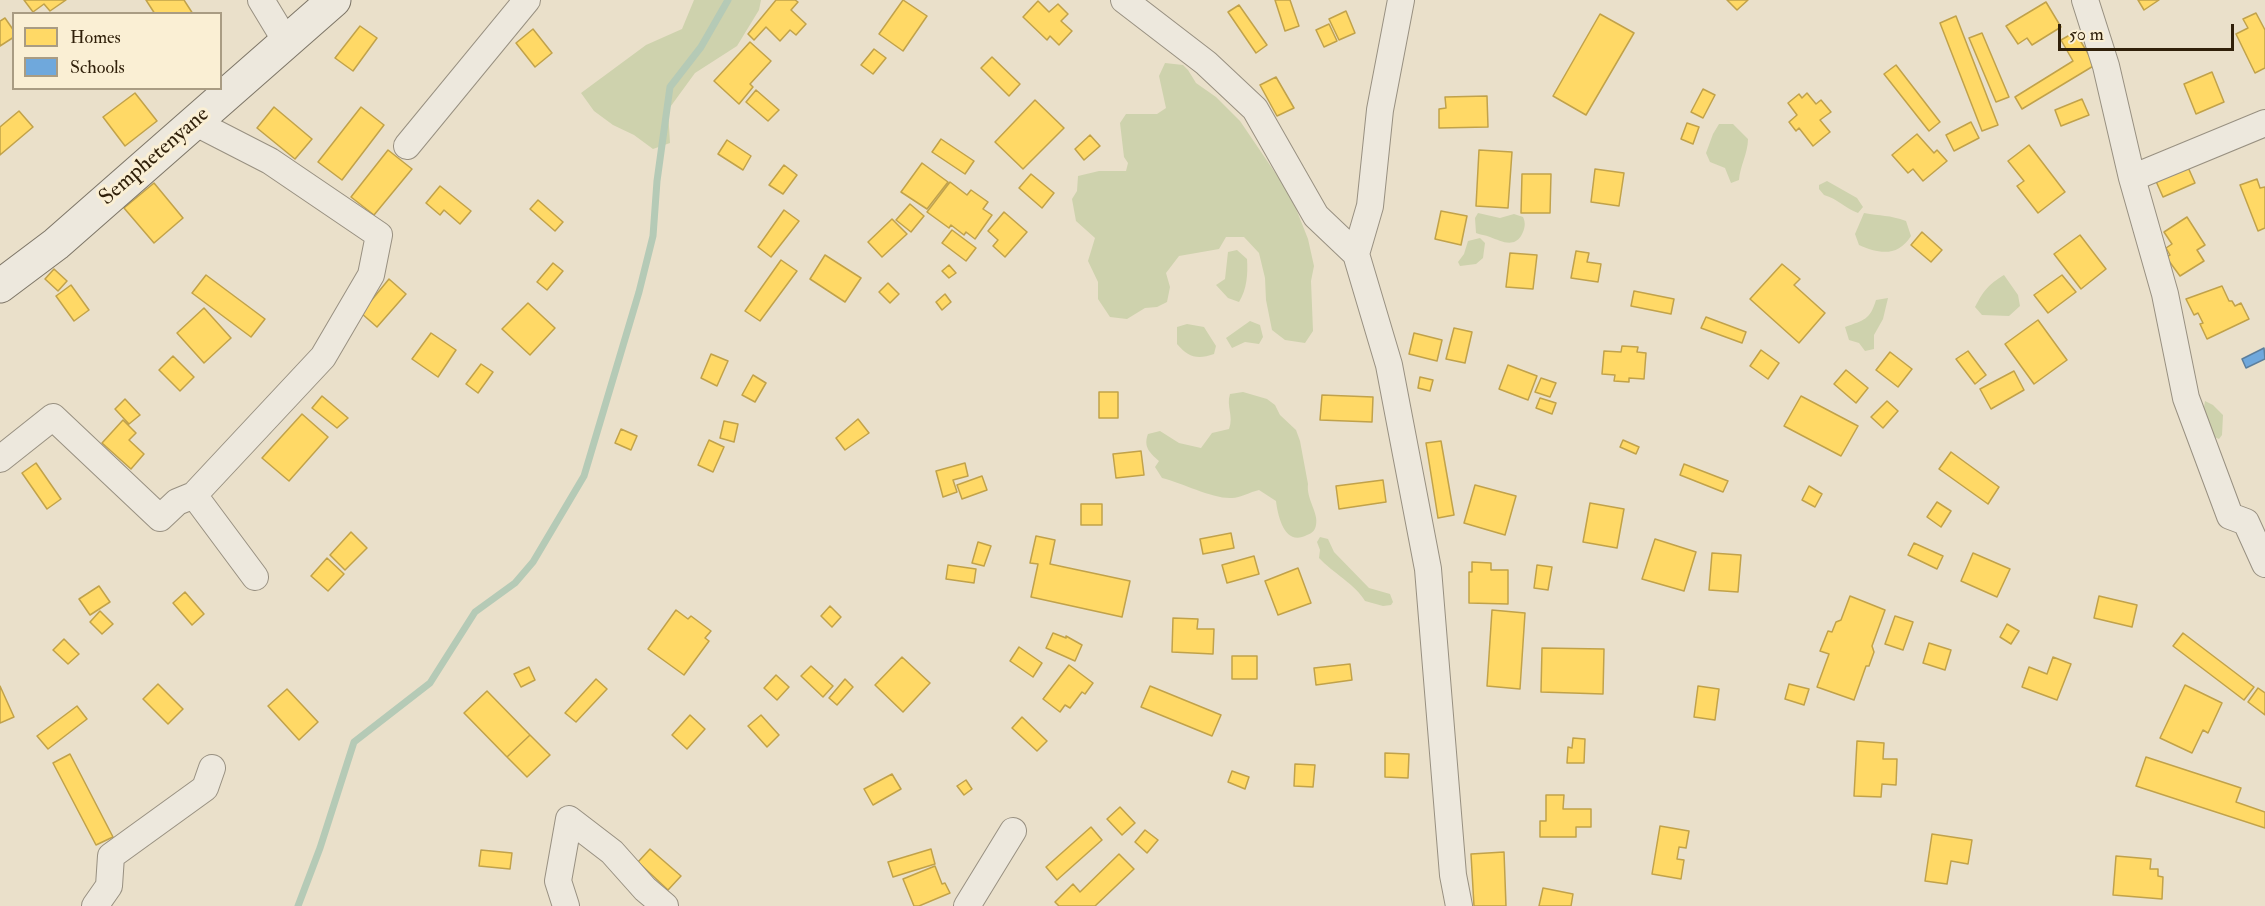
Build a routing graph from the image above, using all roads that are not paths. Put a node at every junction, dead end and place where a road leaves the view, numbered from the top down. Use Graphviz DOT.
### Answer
graph roads {
  1 [pos="261,0"];
  2 [pos="334,0"];
  3 [pos="527,0"];
  4 [pos="1124,0"];
  5 [pos="1401,0"];
  6 [pos="2085,0"];
  7 [pos="287,43"];
  8 [pos="194,122"];
  9 [pos="2265,123"];
  10 [pos="407,146"];
  11 [pos="2132,178"];
  12 [pos="1356,254"];
  13 [pos="0,286"];
  14 [pos="0,459"];
  15 [pos="194,495"];
  16 [pos="2265,564"];
  17 [pos="255,577"];
  18 [pos="212,768"];
  19 [pos="1013,831"];
  20 [pos="94,906"];
  21 [pos="566,906"];
  22 [pos="665,906"];
  23 [pos="967,906"];
  24 [pos="1459,906"];
  1 -- 7 [label="street"];
  2 -- 7 [label="main road, Semphetenyane"];
  3 -- 10 [label="street"];
  4 -- 12 [label="street"];
  5 -- 12 [label="street"];
  6 -- 11 [label="street"];
  7 -- 8 [label="main road, Semphetenyane"];
  8 -- 13 [label="main road, Semphetenyane"];
  8 -- 15 [label="street"];
  9 -- 11 [label="street"];
  11 -- 16 [label="street"];
  12 -- 24 [label="street"];
  14 -- 15 [label="street"];
  15 -- 17 [label="street"];
  18 -- 20 [label="street"];
  19 -- 23 [label="street"];
  21 -- 22 [label="street"];
}
